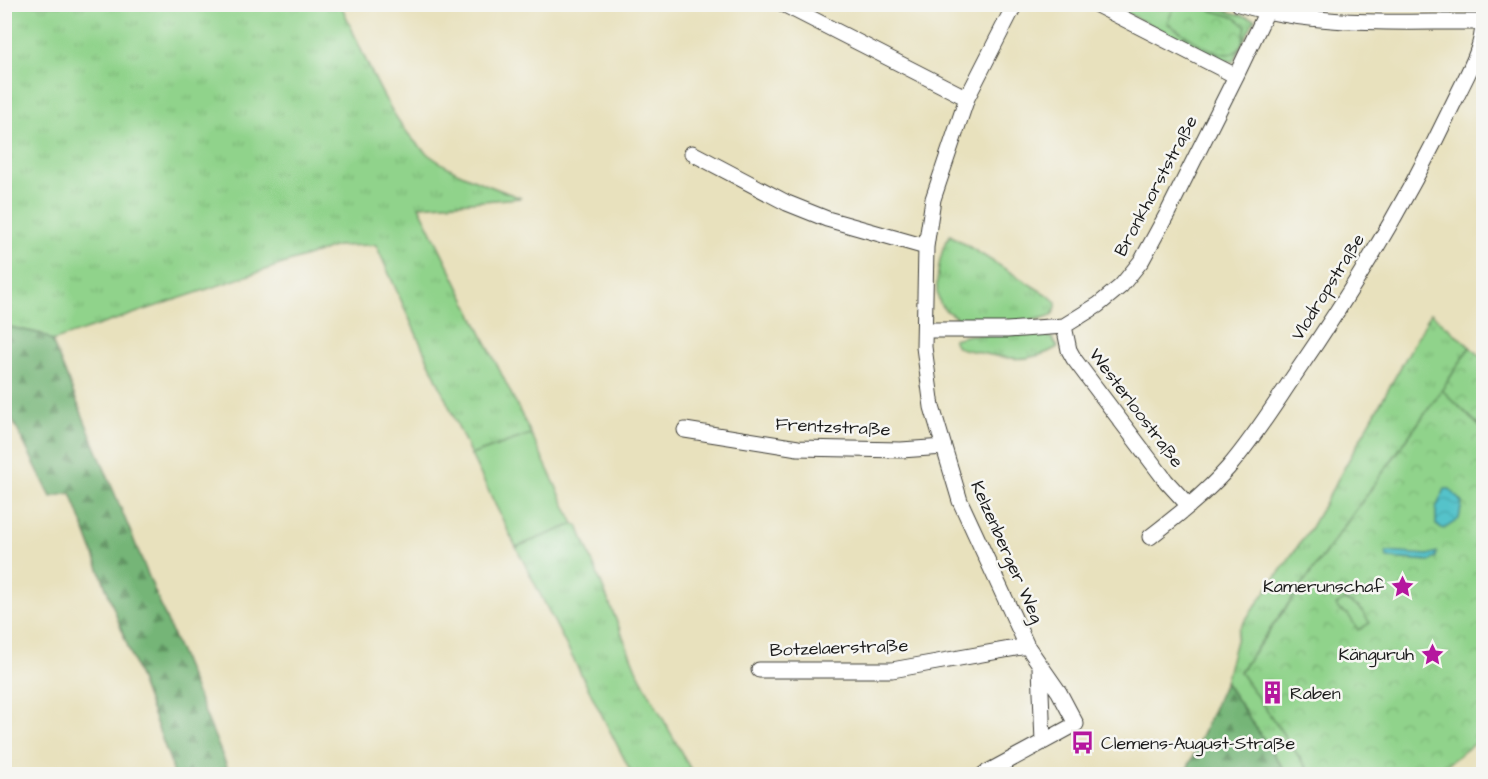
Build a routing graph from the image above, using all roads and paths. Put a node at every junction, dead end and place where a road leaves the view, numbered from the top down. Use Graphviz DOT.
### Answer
graph roads {
  1 [pos="783,4"];
  2 [pos="1015,4"];
  3 [pos="1095,4"];
  4 [pos="1239,4"];
  5 [pos="1303,11"];
  6 [pos="1266,13"];
  7 [pos="1483,22"];
  8 [pos="1236,76"];
  9 [pos="967,98"];
  10 [pos="692,153"];
  11 [pos="926,247"];
  12 [pos="1064,326"];
  13 [pos="925,330"];
  14 [pos="685,430"];
  15 [pos="944,447"];
  16 [pos="1189,506"];
  17 [pos="1150,537"];
  18 [pos="1027,646"];
  19 [pos="1040,665"];
  20 [pos="759,670"];
  21 [pos="1043,742"];
  22 [pos="1011,768"];
  23 [pos="984,774"];
  1 -- 9 [label="street"];
  2 -- 9 [label="street, Kelzenberger Weg"];
  3 -- 8 [label="street"];
  4 -- 6 [label="street"];
  5 -- 6 [label="street"];
  5 -- 7 [label="street"];
  6 -- 8 [label="street, Bronkhorststraße"];
  7 -- 16 [label="street, Vlodropstraße"];
  8 -- 12 [label="street, Bronkhorststraße"];
  9 -- 11 [label="street, Kelzenberger Weg"];
  10 -- 11 [label="street"];
  11 -- 13 [label="street, Kelzenberger Weg"];
  12 -- 13 [label="street, Bronkhorststraße"];
  12 -- 16 [label="street, Westerloostraße"];
  13 -- 15 [label="street, Kelzenberger Weg"];
  14 -- 15 [label="street, Frentzstraße"];
  15 -- 18 [label="street, Kelzenberger Weg"];
  16 -- 17 [label="street, Vlodropstraße"];
  18 -- 19 [label="street, Kelzenberger Weg"];
  18 -- 20 [label="street, Botzelaerstraße"];
  19 -- 21 [label="street"];
  19 -- 21 [label="street, Kelzenberger Weg"];
  21 -- 22 [label="street"];
  22 -- 23 [label="street"];
}
